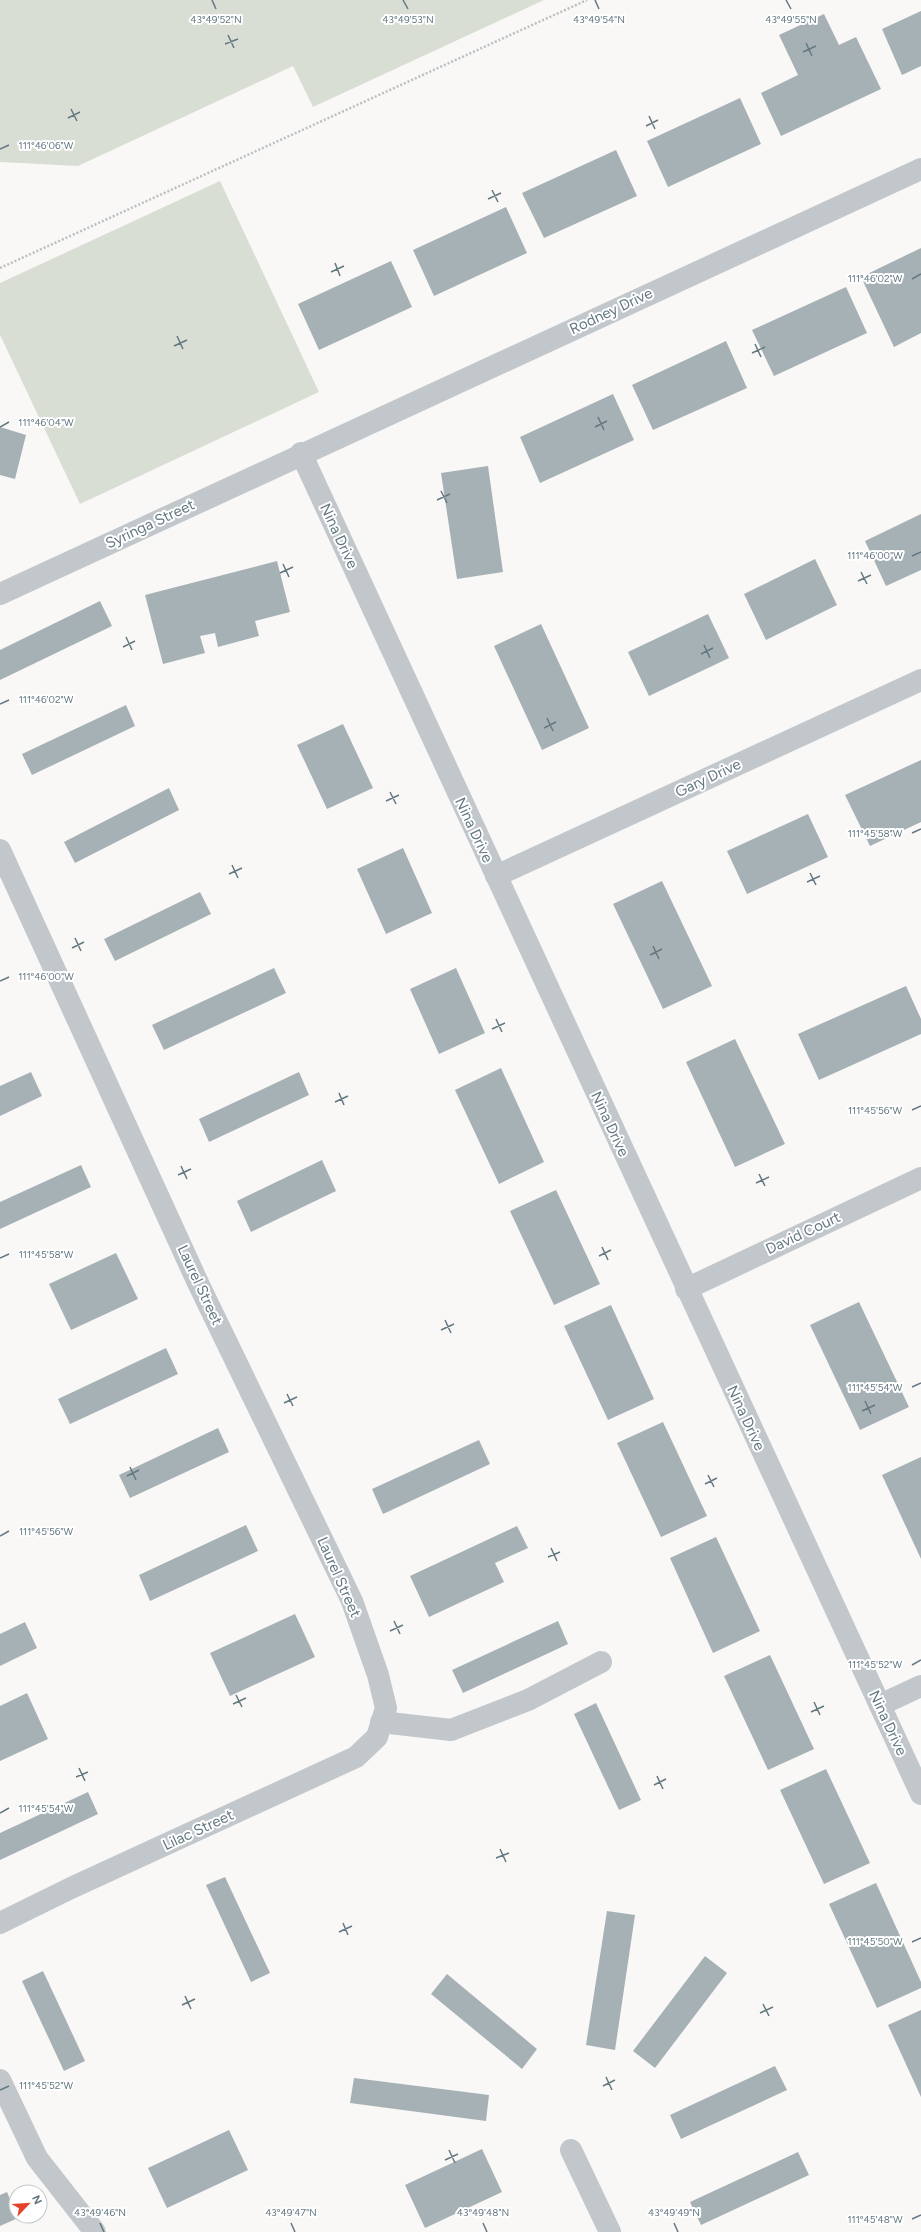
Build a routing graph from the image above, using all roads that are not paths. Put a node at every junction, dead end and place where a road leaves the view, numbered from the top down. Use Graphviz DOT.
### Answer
graph roads {
  1 [pos="921,169"];
  2 [pos="301,454"];
  3 [pos="0,594"];
  4 [pos="921,680"];
  5 [pos="0,850"];
  6 [pos="496,876"];
  7 [pos="921,1178"];
  8 [pos="686,1289"];
  9 [pos="601,1662"];
  10 [pos="921,1686"];
  11 [pos="880,1706"];
  12 [pos="381,1722"];
  13 [pos="921,1794"];
  14 [pos="0,1923"];
  15 [pos="0,2080"];
  16 [pos="571,2150"];
  17 [pos="95,2232"];
  18 [pos="610,2232"];
  1 -- 2 [label="street, Rodney Drive"];
  2 -- 3 [label="street, Syringa Street"];
  2 -- 6 [label="street, Nina Drive"];
  4 -- 6 [label="street, Gary Drive"];
  5 -- 12 [label="street, Laurel Street"];
  6 -- 8 [label="street, Nina Drive"];
  7 -- 8 [label="street, David Court"];
  8 -- 11 [label="street, Nina Drive"];
  9 -- 12 [label="street"];
  10 -- 11 [label="street"];
  11 -- 13 [label="street, Nina Drive"];
  12 -- 14 [label="street, Lilac Street"];
  15 -- 17 [label="street"];
  16 -- 18 [label="street"];
}
